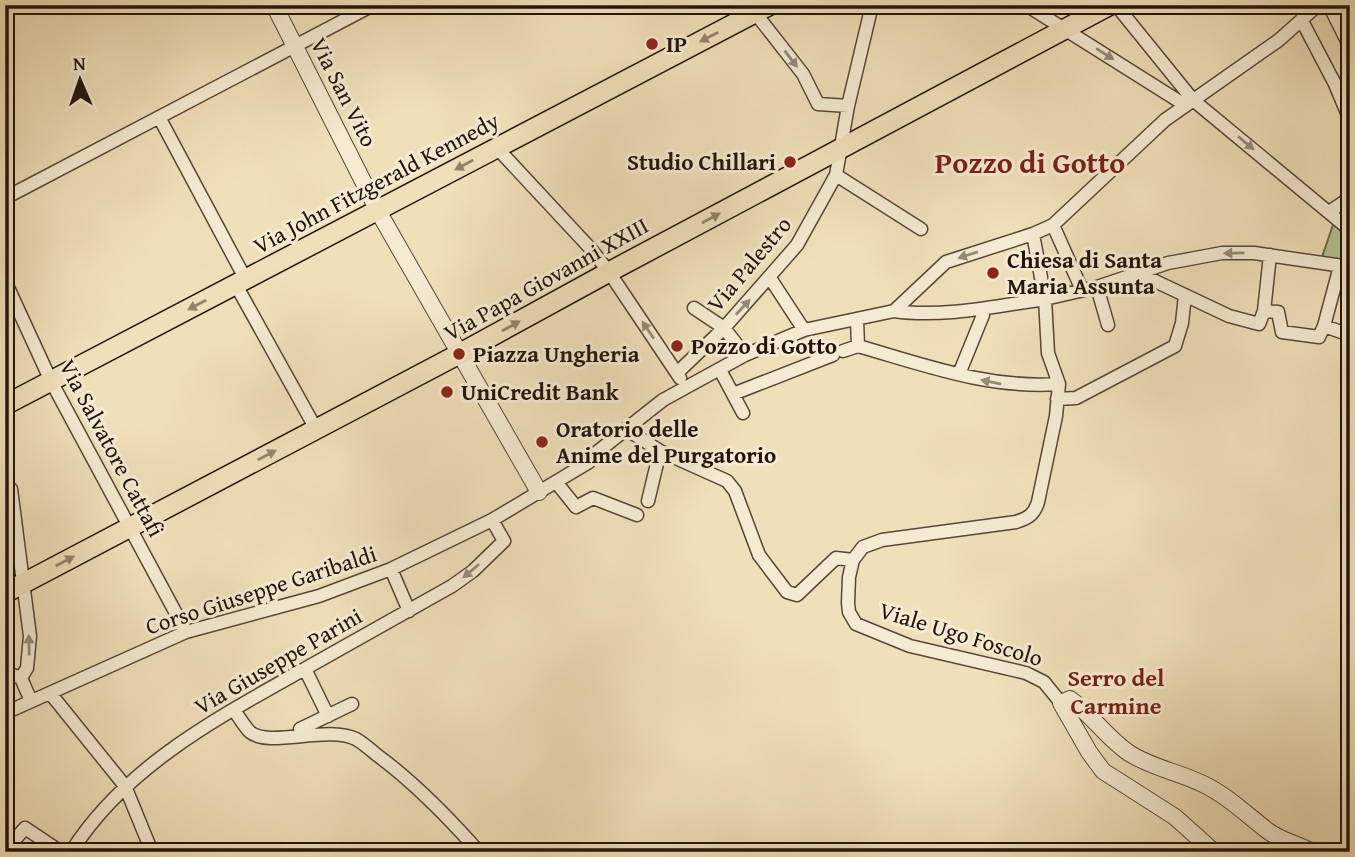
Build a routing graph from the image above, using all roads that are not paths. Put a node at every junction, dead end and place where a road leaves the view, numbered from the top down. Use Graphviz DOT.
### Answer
graph roads {
  1 [pos="274,5"];
  2 [pos="373,5"];
  3 [pos="1026,5"];
  4 [pos="1110,5"];
  5 [pos="1116,5"];
  6 [pos="1318,5"];
  7 [pos="1329,5"];
  8 [pos="758,8"];
  9 [pos="870,8"];
  10 [pos="1302,21"];
  11 [pos="1065,29"];
  12 [pos="295,46"];
  13 [pos="1350,47"];
  14 [pos="1189,102"];
  15 [pos="848,106"];
  16 [pos="159,117"];
  17 [pos="1350,120"];
  18 [pos="497,148"];
  19 [pos="841,149"];
  20 [pos="836,175"];
  21 [pos="5,198"];
  22 [pos="1350,198"];
  23 [pos="378,211"];
  24 [pos="1329,212"];
  25 [pos="1053,225"];
  26 [pos="921,229"];
  27 [pos="1350,230"];
  28 [pos="1033,234"];
  29 [pos="1270,256"];
  30 [pos="1345,267"];
  31 [pos="609,272"];
  32 [pos="1138,273"];
  33 [pos="770,278"];
  34 [pos="5,281"];
  35 [pos="241,282"];
  36 [pos="1097,287"];
  37 [pos="1082,290"];
  38 [pos="1185,295"];
  39 [pos="1045,299"];
  40 [pos="694,309"];
  41 [pos="982,309"];
  42 [pos="894,311"];
  43 [pos="1264,311"];
  44 [pos="856,320"];
  45 [pos="1108,325"];
  46 [pos="724,328"];
  47 [pos="804,330"];
  48 [pos="1321,331"];
  49 [pos="1350,335"];
  50 [pos="858,346"];
  51 [pos="459,354"];
  52 [pos="745,355"];
  53 [pos="720,370"];
  54 [pos="677,373"];
  55 [pos="959,374"];
  56 [pos="51,381"];
  57 [pos="1059,384"];
  58 [pos="685,387"];
  59 [pos="733,394"];
  60 [pos="1057,399"];
  61 [pos="5,405"];
  62 [pos="743,413"];
  63 [pos="316,429"];
  64 [pos="626,429"];
  65 [pos="660,451"];
  66 [pos="556,482"];
  67 [pos="11,489"];
  68 [pos="539,492"];
  69 [pos="648,501"];
  70 [pos="637,516"];
  71 [pos="492,520"];
  72 [pos="130,527"];
  73 [pos="853,560"];
  74 [pos="391,569"];
  75 [pos="23,584"];
  76 [pos="5,593"];
  77 [pos="409,611"];
  78 [pos="186,632"];
  79 [pos="305,669"];
  80 [pos="5,672"];
  81 [pos="21,678"];
  82 [pos="50,693"];
  83 [pos="31,701"];
  84 [pos="1061,703"];
  85 [pos="352,705"];
  86 [pos="234,710"];
  87 [pos="5,713"];
  88 [pos="328,716"];
  89 [pos="300,729"];
  90 [pos="125,786"];
  91 [pos="5,846"];
  92 [pos="61,852"];
  93 [pos="71,852"];
  94 [pos="152,852"];
  95 [pos="479,852"];
  96 [pos="1214,852"];
  97 [pos="1312,852"];
  1 -- 12 [label="street, Via San Vito"];
  2 -- 12 [label="street"];
  3 -- 11 [label="street"];
  4 -- 11 [label="main road, Via Papa Giovanni XXIII"];
  5 -- 14 [label="street"];
  6 -- 10 [label="street, Corso Giuseppe Garibaldi"];
  7 -- 13 [label="street"];
  8 -- 15 [label="street, one-way"];
  8 -- 18 [label="main road, Via John Fitzgerald Kennedy, one-way"];
  9 -- 15 [label="street, Via Palestro"];
  10 -- 14 [label="street, Corso Giuseppe Garibaldi"];
  10 -- 17 [label="street"];
  11 -- 14 [label="street, one-way"];
  11 -- 19 [label="main road, Via Papa Giovanni XXIII"];
  12 -- 16 [label="street"];
  12 -- 23 [label="street, Via San Vito"];
  14 -- 24 [label="street, one-way"];
  14 -- 25 [label="street, Corso Giuseppe Garibaldi"];
  15 -- 19 [label="street, Via Palestro"];
  16 -- 21 [label="street"];
  16 -- 35 [label="street"];
  18 -- 23 [label="main road, Via John Fitzgerald Kennedy, one-way"];
  18 -- 31 [label="street"];
  19 -- 20 [label="street, Via Palestro"];
  31 -- 19 [label="main road, Via Papa Giovanni XXIII, one-way"];
  20 -- 26 [label="street"];
  20 -- 33 [label="street, Via Palestro"];
  22 -- 24 [label="street"];
  23 -- 35 [label="main road, Via John Fitzgerald Kennedy"];
  23 -- 51 [label="street, Via San Vito"];
  24 -- 27 [label="street"];
  25 -- 28 [label="street, Corso Giuseppe Garibaldi"];
  25 -- 37 [label="street"];
  28 -- 39 [label="street"];
  28 -- 42 [label="street, Corso Giuseppe Garibaldi, one-way"];
  29 -- 30 [label="street, Corso Giuseppe Garibaldi"];
  29 -- 32 [label="street, Corso Giuseppe Garibaldi, one-way"];
  29 -- 43 [label="street"];
  30 -- 48 [label="street"];
  51 -- 31 [label="main road, Via Papa Giovanni XXIII, one-way"];
  54 -- 31 [label="street, one-way"];
  32 -- 36 [label="street, Corso Giuseppe Garibaldi"];
  32 -- 38 [label="street"];
  46 -- 33 [label="street, Via Palestro, one-way"];
  33 -- 47 [label="street"];
  34 -- 56 [label="street, Via Salvatore Cattafi"];
  35 -- 56 [label="main road, Via John Fitzgerald Kennedy, one-way"];
  35 -- 63 [label="street"];
  36 -- 37 [label="street, Corso Giuseppe Garibaldi"];
  36 -- 45 [label="street"];
  37 -- 39 [label="street, Corso Giuseppe Garibaldi"];
  38 -- 43 [label="street"];
  38 -- 60 [label="street"];
  39 -- 41 [label="street, Corso Giuseppe Garibaldi"];
  39 -- 57 [label="street"];
  40 -- 46 [label="street"];
  41 -- 42 [label="street, Corso Giuseppe Garibaldi"];
  41 -- 55 [label="street"];
  42 -- 44 [label="street, Corso Giuseppe Garibaldi"];
  43 -- 48 [label="street"];
  44 -- 47 [label="street, Corso Giuseppe Garibaldi"];
  44 -- 50 [label="street"];
  46 -- 52 [label="street"];
  46 -- 54 [label="street, Via Palestro"];
  47 -- 52 [label="street, Corso Giuseppe Garibaldi"];
  48 -- 49 [label="street"];
  50 -- 55 [label="street"];
  50 -- 59 [label="street"];
  51 -- 63 [label="main road, Via Papa Giovanni XXIII"];
  51 -- 68 [label="street, Via San Vito"];
  52 -- 53 [label="street, Corso Giuseppe Garibaldi"];
  53 -- 58 [label="street, Corso Giuseppe Garibaldi"];
  53 -- 59 [label="street"];
  54 -- 58 [label="street"];
  57 -- 55 [label="street, one-way"];
  56 -- 61 [label="main road, Via John Fitzgerald Kennedy"];
  56 -- 72 [label="street, Via Salvatore Cattafi"];
  57 -- 60 [label="street"];
  58 -- 64 [label="street, Corso Giuseppe Garibaldi"];
  59 -- 62 [label="street"];
  60 -- 73 [label="street"];
  72 -- 63 [label="main road, Via Papa Giovanni XXIII, one-way"];
  64 -- 65 [label="street"];
  64 -- 66 [label="street, Corso Giuseppe Garibaldi"];
  65 -- 69 [label="street"];
  65 -- 73 [label="street"];
  66 -- 68 [label="street, Corso Giuseppe Garibaldi"];
  66 -- 70 [label="street"];
  67 -- 75 [label="street"];
  68 -- 71 [label="street, Corso Giuseppe Garibaldi"];
  71 -- 74 [label="street, Corso Giuseppe Garibaldi"];
  71 -- 77 [label="street, Via Giuseppe Parini, one-way"];
  75 -- 72 [label="main road, Via Papa Giovanni XXIII, one-way"];
  72 -- 78 [label="street, Via Salvatore Cattafi"];
  73 -- 84 [label="street, Viale Ugo Foscolo"];
  74 -- 77 [label="street"];
  74 -- 78 [label="street, Corso Giuseppe Garibaldi"];
  75 -- 76 [label="main road, Via Papa Giovanni XXIII"];
  81 -- 75 [label="street, one-way"];
  77 -- 79 [label="street, Via Giuseppe Parini"];
  78 -- 82 [label="street, Corso Giuseppe Garibaldi"];
  79 -- 86 [label="street, Via Giuseppe Parini"];
  79 -- 88 [label="street"];
  80 -- 81 [label="street"];
  81 -- 83 [label="street"];
  82 -- 83 [label="street, Corso Giuseppe Garibaldi"];
  82 -- 90 [label="street"];
  83 -- 87 [label="street, Corso Giuseppe Garibaldi"];
  84 -- 96 [label="street, Viale Ugo Foscolo"];
  84 -- 97 [label="street"];
  85 -- 88 [label="street"];
  86 -- 90 [label="street, Via Giuseppe Parini"];
  86 -- 95 [label="street"];
  88 -- 89 [label="street"];
  90 -- 93 [label="street, Via Giuseppe Parini"];
  90 -- 94 [label="street"];
  91 -- 92 [label="street"];
}
